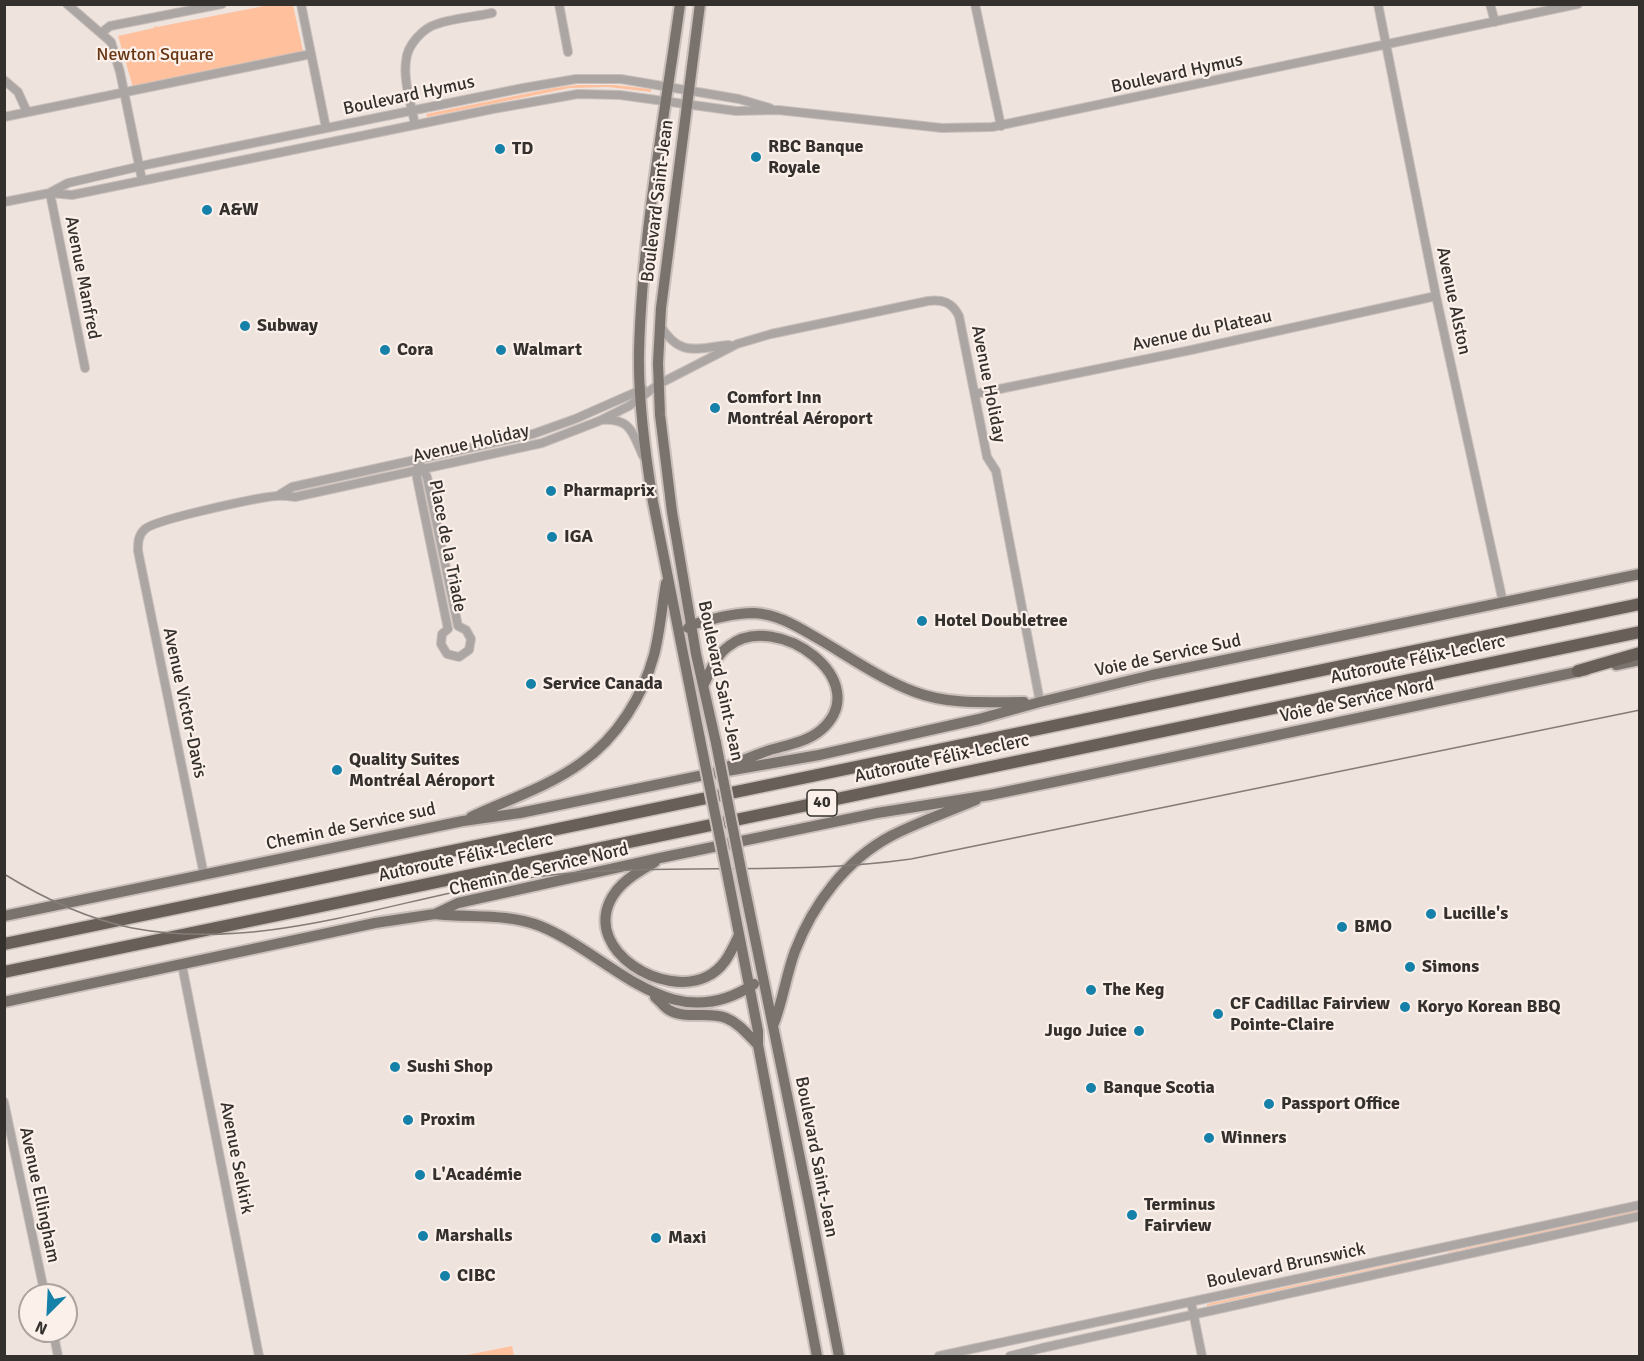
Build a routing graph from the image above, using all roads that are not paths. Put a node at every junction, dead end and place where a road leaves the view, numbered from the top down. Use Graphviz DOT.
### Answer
graph roads {
  1 [pos="67,4"];
  2 [pos="222,4"];
  3 [pos="300,4"];
  4 [pos="559,4"];
  5 [pos="680,4"];
  6 [pos="700,4"];
  7 [pos="975,4"];
  8 [pos="1378,4"];
  9 [pos="1490,4"];
  10 [pos="1578,4"];
  11 [pos="492,13"];
  12 [pos="1495,22"];
  13 [pos="101,33"];
  14 [pos="1387,45"];
  15 [pos="568,52"];
  16 [pos="311,54"];
  17 [pos="4,80"];
  18 [pos="668,87"];
  19 [pos="689,91"];
  20 [pos="124,92"];
  21 [pos="666,101"];
  22 [pos="687,105"];
  23 [pos="778,110"];
  24 [pos="413,111"];
  25 [pos="27,112"];
  26 [pos="4,117"];
  27 [pos="416,125"];
  28 [pos="1001,126"];
  29 [pos="326,128"];
  30 [pos="233,148"];
  31 [pos="236,162"];
  32 [pos="139,168"];
  33 [pos="142,180"];
  34 [pos="50,193"];
  35 [pos="4,202"];
  36 [pos="1436,296"];
  37 [pos="660,325"];
  38 [pos="737,344"];
  39 [pos="85,368"];
  40 [pos="658,384"];
  41 [pos="641,394"];
  42 [pos="975,394"];
  43 [pos="599,420"];
  44 [pos="418,460"];
  45 [pos="647,464"];
  46 [pos="420,470"];
  47 [pos="278,496"];
  48 [pos="139,537"];
  49 [pos="1640,573"];
  50 [pos="667,576"];
  51 [pos="1503,602"];
  52 [pos="1640,604"];
  53 [pos="691,625"];
  54 [pos="1640,632"];
  55 [pos="679,637"];
  56 [pos="1640,653"];
  57 [pos="1640,660"];
  58 [pos="1578,671"];
  59 [pos="704,684"];
  60 [pos="1040,702"];
  61 [pos="704,775"];
  62 [pos="1083,776"];
  63 [pos="990,795"];
  64 [pos="463,821"];
  65 [pos="660,858"];
  66 [pos="204,875"];
  67 [pos="435,914"];
  68 [pos="4,916"];
  69 [pos="739,935"];
  70 [pos="4,944"];
  71 [pos="182,965"];
  72 [pos="4,972"];
  73 [pos="762,978"];
  74 [pos="750,987"];
  75 [pos="651,993"];
  76 [pos="4,1002"];
  77 [pos="773,1026"];
  78 [pos="758,1045"];
  79 [pos="4,1102"];
  80 [pos="1640,1205"];
  81 [pos="1640,1216"];
  82 [pos="42,1283"];
  83 [pos="1191,1302"];
  84 [pos="1194,1315"];
  85 [pos="260,1356"];
  86 [pos="816,1356"];
  87 [pos="838,1356"];
  88 [pos="939,1356"];
  89 [pos="1010,1356"];
  90 [pos="1202,1356"];
  1 -- 13 [label="street"];
  2 -- 13 [label="street"];
  3 -- 16 [label="street"];
  4 -- 15 [label="street"];
  5 -- 18 [label="main road, Boulevard Saint-Jean"];
  6 -- 19 [label="main road, Boulevard Saint-Jean"];
  7 -- 28 [label="street"];
  8 -- 14 [label="street, Avenue Alston"];
  9 -- 12 [label="street"];
  10 -- 12 [label="street, Boulevard Hymus"];
  11 -- 24 [label="street"];
  12 -- 14 [label="street, Boulevard Hymus"];
  13 -- 20 [label="street"];
  14 -- 28 [label="street, Boulevard Hymus"];
  14 -- 36 [label="street, Avenue Alston"];
  16 -- 20 [label="street"];
  16 -- 29 [label="street"];
  17 -- 25 [label="street"];
  18 -- 19 [label="street, Boulevard Hymus"];
  18 -- 21 [label="main road, Boulevard Saint-Jean"];
  18 -- 24 [label="street, Boulevard Hymus"];
  19 -- 22 [label="main road, Boulevard Saint-Jean"];
  19 -- 23 [label="street, Boulevard Hymus"];
  20 -- 25 [label="street"];
  20 -- 32 [label="street"];
  21 -- 22 [label="street, Boulevard Hymus"];
  21 -- 27 [label="street, Boulevard Hymus"];
  21 -- 41 [label="main road, Boulevard Saint-Jean"];
  22 -- 23 [label="street, Boulevard Hymus"];
  22 -- 37 [label="main road, Boulevard Saint-Jean"];
  23 -- 28 [label="street, Boulevard Hymus"];
  24 -- 27 [label="street"];
  24 -- 29 [label="street, Boulevard Hymus"];
  25 -- 26 [label="street"];
  27 -- 31 [label="street, Boulevard Hymus"];
  29 -- 30 [label="street, Boulevard Hymus"];
  30 -- 31 [label="street"];
  30 -- 32 [label="street, Boulevard Hymus"];
  31 -- 33 [label="street, Boulevard Hymus"];
  32 -- 33 [label="street"];
  32 -- 34 [label="street, Boulevard Hymus"];
  33 -- 34 [label="street, Boulevard Hymus"];
  34 -- 35 [label="street, Boulevard Hymus"];
  34 -- 39 [label="street, Avenue Manfred"];
  36 -- 42 [label="street, Avenue du Plateau"];
  36 -- 51 [label="street, Avenue Alston"];
  37 -- 38 [label="street"];
  37 -- 40 [label="main road, Boulevard Saint-Jean"];
  38 -- 40 [label="street, Avenue Holiday"];
  38 -- 42 [label="street, Avenue Holiday"];
  40 -- 41 [label="street, Avenue Holiday"];
  40 -- 53 [label="main road, Boulevard Saint-Jean"];
  41 -- 43 [label="street, Avenue Holiday"];
  41 -- 44 [label="street, Avenue Holiday"];
  41 -- 45 [label="main road, Boulevard Saint-Jean"];
  42 -- 60 [label="street, Avenue Holiday"];
  43 -- 45 [label="street"];
  43 -- 46 [label="street, Avenue Holiday"];
  44 -- 46 [label="street, Place de la Triade"];
  44 -- 47 [label="street, Avenue Holiday"];
  45 -- 50 [label="main road, Boulevard Saint-Jean"];
  46 -- 46 [label="street, Place de la Triade"];
  46 -- 47 [label="street, Avenue Holiday"];
  47 -- 48 [label="street, Avenue Holiday"];
  48 -- 66 [label="street, Avenue Victor-Davis"];
  49 -- 51 [label="main road, Voie de Service Sud"];
  50 -- 55 [label="main road, Boulevard Saint-Jean"];
  50 -- 64 [label="main road"];
  51 -- 60 [label="main road, Voie de Service Sud"];
  52 -- 70 [label="highway, Autoroute Félix-Leclerc / 40"];
  53 -- 55 [label="main road"];
  53 -- 59 [label="main road, Boulevard Saint-Jean"];
  53 -- 60 [label="main road"];
  54 -- 72 [label="highway, Autoroute Félix-Leclerc / 40"];
  55 -- 69 [label="main road, Boulevard Saint-Jean, bridge"];
  56 -- 58 [label="highway"];
  57 -- 58 [label="main road, Voie de Service Nord"];
  58 -- 62 [label="main road, Voie de Service Nord"];
  59 -- 61 [label="main road"];
  59 -- 73 [label="main road, Boulevard Saint-Jean, bridge"];
  60 -- 61 [label="main road, Voie de Service Sud"];
  61 -- 64 [label="main road, Chemin de Service sud"];
  62 -- 63 [label="main road, Chemin de Service Nord"];
  63 -- 65 [label="main road, Chemin de Service Nord"];
  63 -- 77 [label="main road"];
  64 -- 66 [label="main road, Chemin de Service sud"];
  65 -- 67 [label="main road, Chemin de Service Nord"];
  65 -- 69 [label="main road"];
  66 -- 68 [label="main road, Chemin de Service sud"];
  67 -- 71 [label="main road, Chemin de Service Nord"];
  67 -- 75 [label="main road"];
  69 -- 74 [label="main road, Boulevard Saint-Jean"];
  71 -- 76 [label="main road, Chemin de Service Nord"];
  71 -- 85 [label="street, Avenue Selkirk"];
  73 -- 74 [label="main road"];
  73 -- 77 [label="main road, Boulevard Saint-Jean"];
  74 -- 75 [label="main road"];
  74 -- 78 [label="main road, Boulevard Saint-Jean"];
  75 -- 78 [label="main road"];
  77 -- 87 [label="main road, Boulevard Saint-Jean"];
  78 -- 86 [label="main road, Boulevard Saint-Jean"];
  79 -- 82 [label="street, Avenue Ellingham"];
  80 -- 83 [label="street, Boulevard Brunswick"];
  81 -- 84 [label="street, Boulevard Brunswick"];
  83 -- 84 [label="street"];
  83 -- 88 [label="street, Boulevard Brunswick"];
  84 -- 89 [label="street, Boulevard Brunswick"];
  84 -- 90 [label="street"];
}
